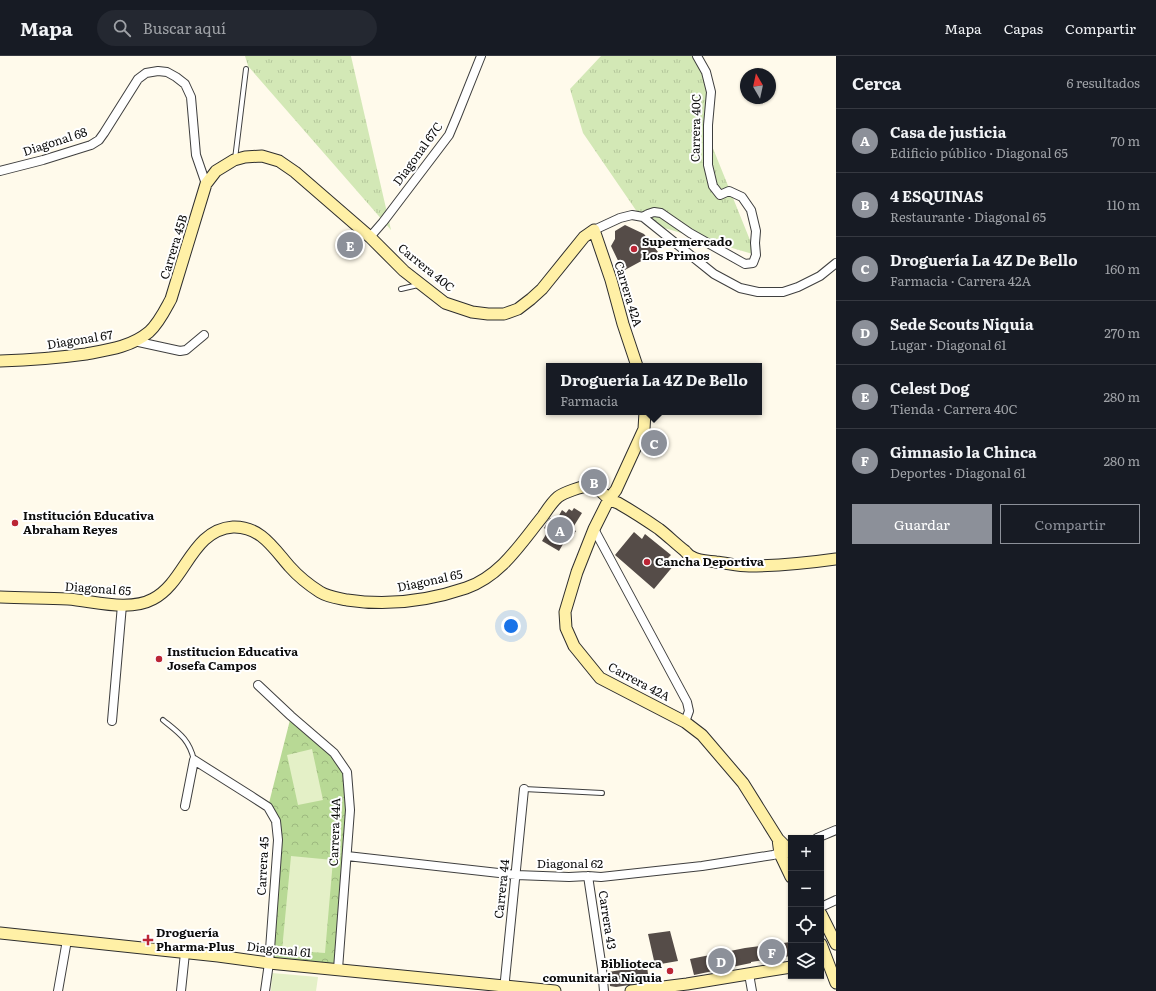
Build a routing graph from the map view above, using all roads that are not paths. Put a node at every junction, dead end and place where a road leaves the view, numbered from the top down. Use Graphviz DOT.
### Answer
graph roads {
  1 [pos="481,56"];
  2 [pos="696,56"];
  3 [pos="246,68"];
  4 [pos="234,160"];
  5 [pos="0,171"];
  6 [pos="206,184"];
  7 [pos="643,217"];
  8 [pos="594,230"];
  9 [pos="370,236"];
  10 [pos="836,263"];
  11 [pos="422,284"];
  12 [pos="401,289"];
  13 [pos="204,335"];
  14 [pos="134,341"];
  15 [pos="0,361"];
  16 [pos="636,363"];
  17 [pos="645,415"];
  18 [pos="609,499"];
  19 [pos="594,529"];
  20 [pos="836,559"];
  21 [pos="0,597"];
  22 [pos="122,605"];
  23 [pos="258,685"];
  24 [pos="163,720"];
  25 [pos="112,721"];
  26 [pos="685,722"];
  27 [pos="194,760"];
  28 [pos="524,789"];
  29 [pos="602,793"];
  30 [pos="185,806"];
  31 [pos="836,830"];
  32 [pos="824,835"];
  33 [pos="788,852"];
  34 [pos="347,856"];
  35 [pos="516,875"];
  36 [pos="588,876"];
  37 [pos="836,900"];
  38 [pos="824,906"];
  39 [pos="824,920"];
  40 [pos="0,933"];
  41 [pos="67,940"];
  42 [pos="836,944"];
  43 [pos="824,952"];
  44 [pos="185,953"];
  45 [pos="269,963"];
  46 [pos="828,963"];
  47 [pos="788,968"];
  48 [pos="338,969"];
  49 [pos="749,974"];
  50 [pos="836,984"];
  51 [pos="687,987"];
  52 [pos="505,988"];
  53 [pos="58,991"];
  54 [pos="180,991"];
  55 [pos="265,991"];
  56 [pos="555,991"];
  57 [pos="604,991"];
  58 [pos="631,991"];
  59 [pos="752,991"];
  1 -- 9 [label="street, Diagonal 67C"];
  2 -- 7 [label="street, Carrera 40C"];
  3 -- 4 [label="lane"];
  4 -- 6 [label="street, Carrera 45B"];
  4 -- 9 [label="street, Carrera 40C"];
  5 -- 6 [label="street, Diagonal 68"];
  6 -- 14 [label="street, Carrera 45B"];
  7 -- 8 [label="street, Carrera 40C"];
  7 -- 10 [label="street"];
  8 -- 11 [label="street, Carrera 40C"];
  8 -- 16 [label="street, Carrera 42A"];
  9 -- 11 [label="street, Carrera 40C"];
  11 -- 12 [label="lane"];
  13 -- 14 [label="street"];
  14 -- 15 [label="street, Diagonal 67"];
  17 -- 18 [label="street, Carrera 42A"];
  18 -- 19 [label="street, Carrera 42A"];
  18 -- 20 [label="street, Diagonal 65"];
  18 -- 22 [label="street, Diagonal 65"];
  19 -- 26 [label="street"];
  19 -- 26 [label="street, Carrera 42A"];
  21 -- 22 [label="street, Diagonal 65"];
  22 -- 25 [label="street"];
  23 -- 34 [label="street, Carrera 44A"];
  24 -- 27 [label="lane"];
  26 -- 33 [label="street, Carrera 42A"];
  27 -- 30 [label="street"];
  27 -- 45 [label="street, Carrera 45"];
  28 -- 29 [label="lane"];
  28 -- 35 [label="street, Carrera 44"];
  31 -- 32 [label="street"];
  33 -- 36 [label="street, Diagonal 62"];
  34 -- 35 [label="street, Diagonal 62"];
  34 -- 48 [label="street, Carrera 44A"];
  35 -- 36 [label="street, Diagonal 62"];
  35 -- 52 [label="street, Carrera 44"];
  36 -- 57 [label="street, Carrera 43"];
  37 -- 38 [label="street"];
  39 -- 42 [label="street"];
  40 -- 41 [label="street, Diagonal 61"];
  41 -- 44 [label="street, Diagonal 61"];
  41 -- 53 [label="street"];
  43 -- 46 [label="street"];
  44 -- 45 [label="street, Diagonal 61"];
  44 -- 54 [label="street"];
  45 -- 48 [label="street, Diagonal 61"];
  45 -- 55 [label="street, Carrera 45"];
  46 -- 50 [label="street"];
  47 -- 49 [label="street"];
  48 -- 52 [label="street, Diagonal 61"];
  49 -- 51 [label="street"];
  49 -- 59 [label="street"];
  51 -- 58 [label="street"];
  52 -- 56 [label="street, Diagonal 61"];
}
